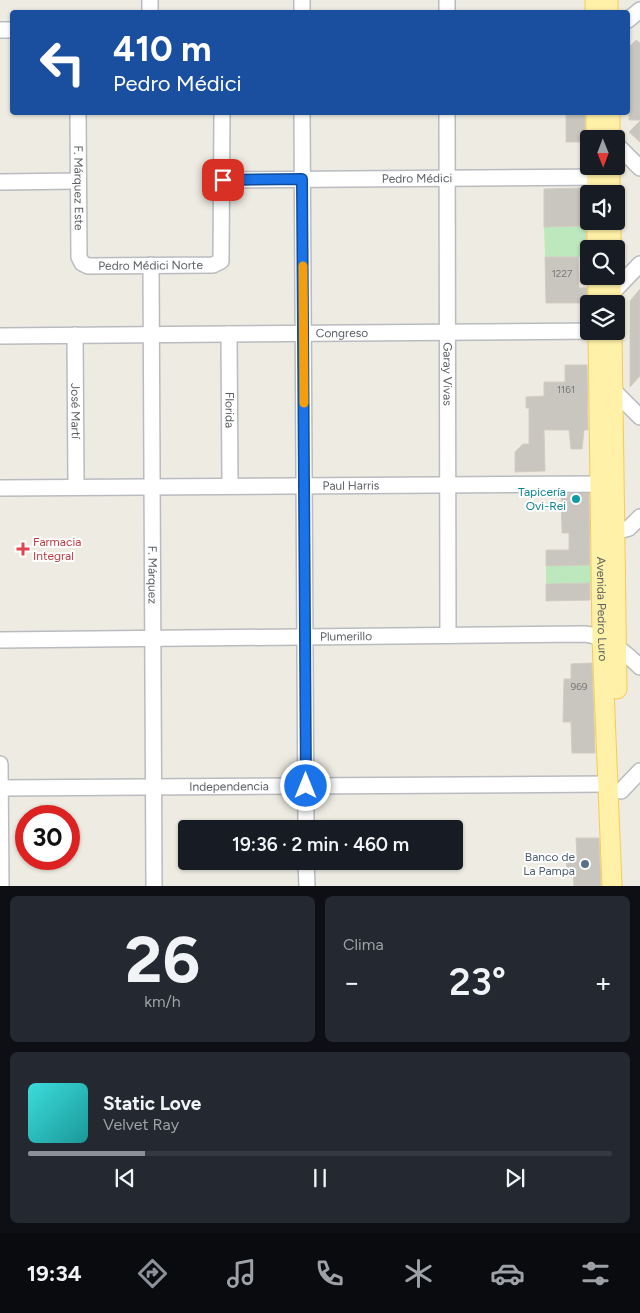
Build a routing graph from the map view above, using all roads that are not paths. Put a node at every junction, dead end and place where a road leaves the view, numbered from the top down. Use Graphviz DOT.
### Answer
graph roads {
  1 [pos="640,10"];
  2 [pos="630,18"];
  3 [pos="78,115"];
  4 [pos="222,115"];
  5 [pos="302,115"];
  6 [pos="447,115"];
  7 [pos="625,153"];
  8 [pos="640,168"];
  9 [pos="447,178"];
  10 [pos="302,179"];
  11 [pos="603,179"];
  12 [pos="223,180"];
  13 [pos="78,181"];
  14 [pos="0,182"];
  15 [pos="82,263"];
  16 [pos="640,264"];
  17 [pos="151,265"];
  18 [pos="608,294"];
  19 [pos="580,331"];
  20 [pos="448,332"];
  21 [pos="303,333"];
  22 [pos="229,334"];
  23 [pos="76,335"];
  24 [pos="152,335"];
  25 [pos="0,336"];
  26 [pos="597,340"];
  27 [pos="612,340"];
  28 [pos="613,390"];
  29 [pos="640,417"];
  30 [pos="600,484"];
  31 [pos="448,485"];
  32 [pos="230,486"];
  33 [pos="304,486"];
  34 [pos="76,487"];
  35 [pos="152,487"];
  36 [pos="0,488"];
  37 [pos="640,517"];
  38 [pos="614,524"];
  39 [pos="448,635"];
  40 [pos="305,637"];
  41 [pos="153,638"];
  42 [pos="0,640"];
  43 [pos="609,643"];
  44 [pos="640,667"];
  45 [pos="0,764"];
  46 [pos="640,771"];
  47 [pos="306,786"];
  48 [pos="153,787"];
  49 [pos="614,787"];
  50 [pos="0,788"];
  51 [pos="306,820"];
  52 [pos="306,870"];
  53 [pos="1,886"];
  54 [pos="154,886"];
  55 [pos="306,886"];
  56 [pos="612,886"];
  57 [pos="624,886"];
  1 -- 2 [label="street"];
  3 -- 13 [label="street, F. Márquez Este"];
  4 -- 12 [label="street"];
  5 -- 10 [label="street"];
  6 -- 9 [label="street, Garay Vivas"];
  7 -- 8 [label="street"];
  9 -- 10 [label="street, Pedro Médici"];
  9 -- 11 [label="street, Pedro Médici"];
  9 -- 20 [label="street, Garay Vivas"];
  10 -- 12 [label="street, Pedro Médici"];
  10 -- 21 [label="street"];
  12 -- 17 [label="street, Pedro Médici Norte"];
  13 -- 14 [label="street"];
  13 -- 15 [label="street, F. Márquez Este"];
  15 -- 17 [label="street, Pedro Médici Norte"];
  16 -- 18 [label="street"];
  17 -- 24 [label="street, F. Márquez"];
  19 -- 20 [label="street, Congreso"];
  20 -- 21 [label="street, Congreso"];
  20 -- 31 [label="street, Garay Vivas"];
  21 -- 22 [label="street, Congreso"];
  21 -- 33 [label="street"];
  22 -- 24 [label="street, Congreso"];
  22 -- 32 [label="street, Florida"];
  23 -- 24 [label="street, Congreso"];
  23 -- 25 [label="street, Congreso"];
  23 -- 34 [label="street, José Martí"];
  24 -- 35 [label="street, F. Márquez"];
  26 -- 30 [label="main road, Avenida Pedro Luro"];
  27 -- 28 [label="main road, Avenida Pedro Luro"];
  28 -- 29 [label="street"];
  28 -- 38 [label="main road, Avenida Pedro Luro"];
  30 -- 31 [label="street, Paul Harris"];
  30 -- 38 [label="street"];
  30 -- 43 [label="main road, Avenida Pedro Luro"];
  31 -- 33 [label="street, Paul Harris"];
  31 -- 39 [label="street, Garay Vivas"];
  32 -- 33 [label="street, Paul Harris"];
  32 -- 35 [label="street, Paul Harris"];
  33 -- 40 [label="street"];
  34 -- 35 [label="street, Paul Harris"];
  34 -- 36 [label="street, Paul Harris"];
  35 -- 41 [label="street, F. Márquez"];
  37 -- 38 [label="street"];
  38 -- 43 [label="main road, Avenida Pedro Luro"];
  39 -- 40 [label="street, Plumerillo"];
  39 -- 43 [label="street, Plumerillo"];
  40 -- 41 [label="street, Plumerillo"];
  40 -- 47 [label="street"];
  41 -- 42 [label="street, Plumerillo"];
  41 -- 48 [label="street, F. Márquez"];
  43 -- 44 [label="street"];
  43 -- 49 [label="main road, Avenida Pedro Luro"];
  45 -- 50 [label="street"];
  46 -- 49 [label="street"];
  47 -- 48 [label="street, Independencia"];
  47 -- 49 [label="street, Independencia"];
  47 -- 51 [label="street"];
  48 -- 50 [label="street, Independencia"];
  48 -- 54 [label="street, F. Márquez"];
  49 -- 56 [label="main road, Avenida Pedro Luro"];
  49 -- 57 [label="main road, Avenida Pedro Luro"];
  50 -- 53 [label="street"];
  52 -- 55 [label="street"];
}
